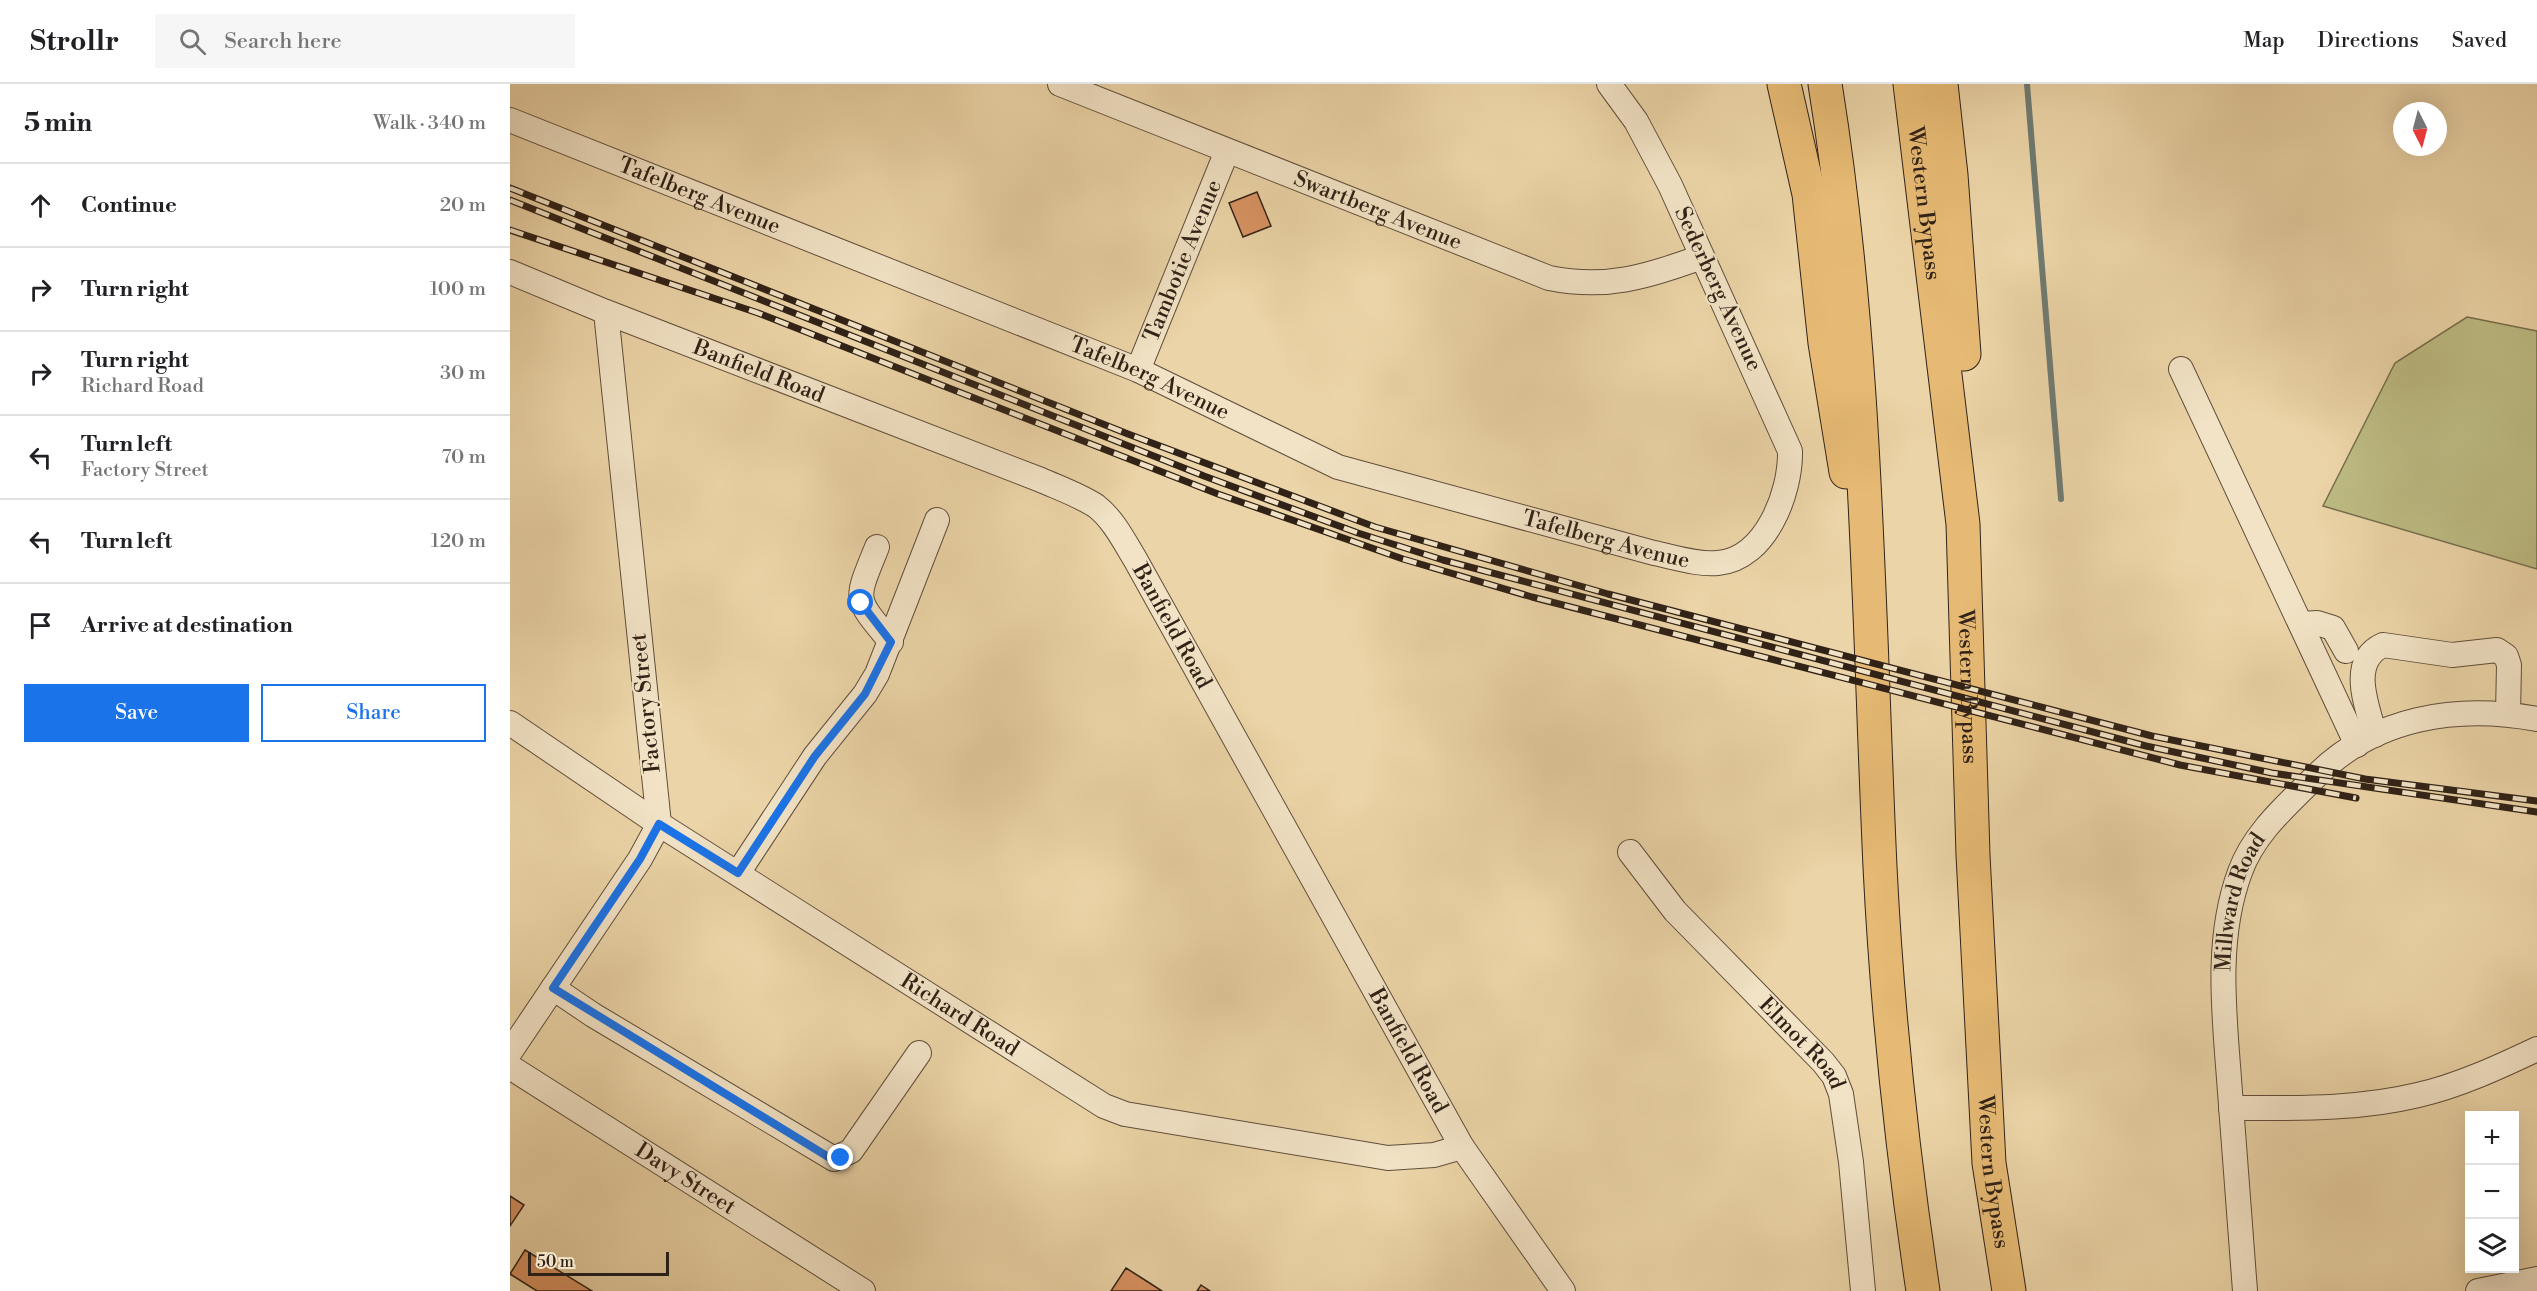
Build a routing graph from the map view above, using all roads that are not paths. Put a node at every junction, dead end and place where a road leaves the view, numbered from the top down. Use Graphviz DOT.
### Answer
graph roads {
  1 [pos="1060,84"];
  2 [pos="1609,84"];
  3 [pos="1784,84"];
  4 [pos="1825,84"];
  5 [pos="1910,84"];
  6 [pos="1941,84"];
  7 [pos="510,120"];
  8 [pos="1227,151"];
  9 [pos="1702,257"];
  10 [pos="510,272"];
  11 [pos="606,312"];
  12 [pos="2181,369"];
  13 [pos="1138,370"];
  14 [pos="1781,505"];
  15 [pos="937,520"];
  16 [pos="1963,524"];
  17 [pos="877,547"];
  18 [pos="2301,624"];
  19 [pos="891,642"];
  20 [pos="1873,643"];
  21 [pos="2346,651"];
  22 [pos="2508,714"];
  23 [pos="2537,719"];
  24 [pos="510,723"];
  25 [pos="2366,740"];
  26 [pos="659,824"];
  27 [pos="1630,852"];
  28 [pos="738,873"];
  29 [pos="553,988"];
  30 [pos="2537,1049"];
  31 [pos="510,1052"];
  32 [pos="919,1053"];
  33 [pos="510,1067"];
  34 [pos="2231,1108"];
  35 [pos="1462,1148"];
  36 [pos="2537,1280"];
  37 [pos="1863,1288"];
  38 [pos="863,1291"];
  39 [pos="1563,1291"];
  40 [pos="1923,1291"];
  41 [pos="2009,1291"];
  42 [pos="2244,1291"];
  43 [pos="2478,1291"];
  1 -- 8 [label="street, Swartberg Avenue"];
  2 -- 9 [label="street, Sederberg Avenue"];
  3 -- 20 [label="highway"];
  4 -- 20 [label="highway"];
  5 -- 16 [label="highway, Western Bypass"];
  6 -- 16 [label="highway"];
  7 -- 13 [label="street, Tafelberg Avenue"];
  8 -- 9 [label="street, Swartberg Avenue"];
  8 -- 13 [label="street, Tambotie Avenue"];
  9 -- 14 [label="street, Sederberg Avenue"];
  10 -- 11 [label="street, Banfield Road"];
  11 -- 26 [label="street, Factory Street"];
  11 -- 35 [label="street, Banfield Road"];
  12 -- 18 [label="street"];
  13 -- 14 [label="street, Tafelberg Avenue"];
  15 -- 19 [label="street"];
  16 -- 41 [label="highway, Western Bypass"];
  17 -- 19 [label="street"];
  18 -- 21 [label="street"];
  18 -- 25 [label="street"];
  19 -- 28 [label="street"];
  20 -- 40 [label="highway"];
  22 -- 23 [label="street, Millward Road"];
  22 -- 25 [label="street, Millward Road"];
  22 -- 25 [label="street"];
  24 -- 26 [label="street, Richard Road"];
  25 -- 34 [label="street, Millward Road"];
  26 -- 28 [label="street, Richard Road"];
  26 -- 29 [label="street"];
  27 -- 37 [label="street, Elmot Road"];
  28 -- 35 [label="street, Richard Road"];
  29 -- 31 [label="street"];
  29 -- 32 [label="street"];
  30 -- 34 [label="street"];
  33 -- 38 [label="street, Davy Street"];
  34 -- 42 [label="street, Millward Road"];
  35 -- 39 [label="street, Banfield Road"];
  36 -- 43 [label="street"];
}
